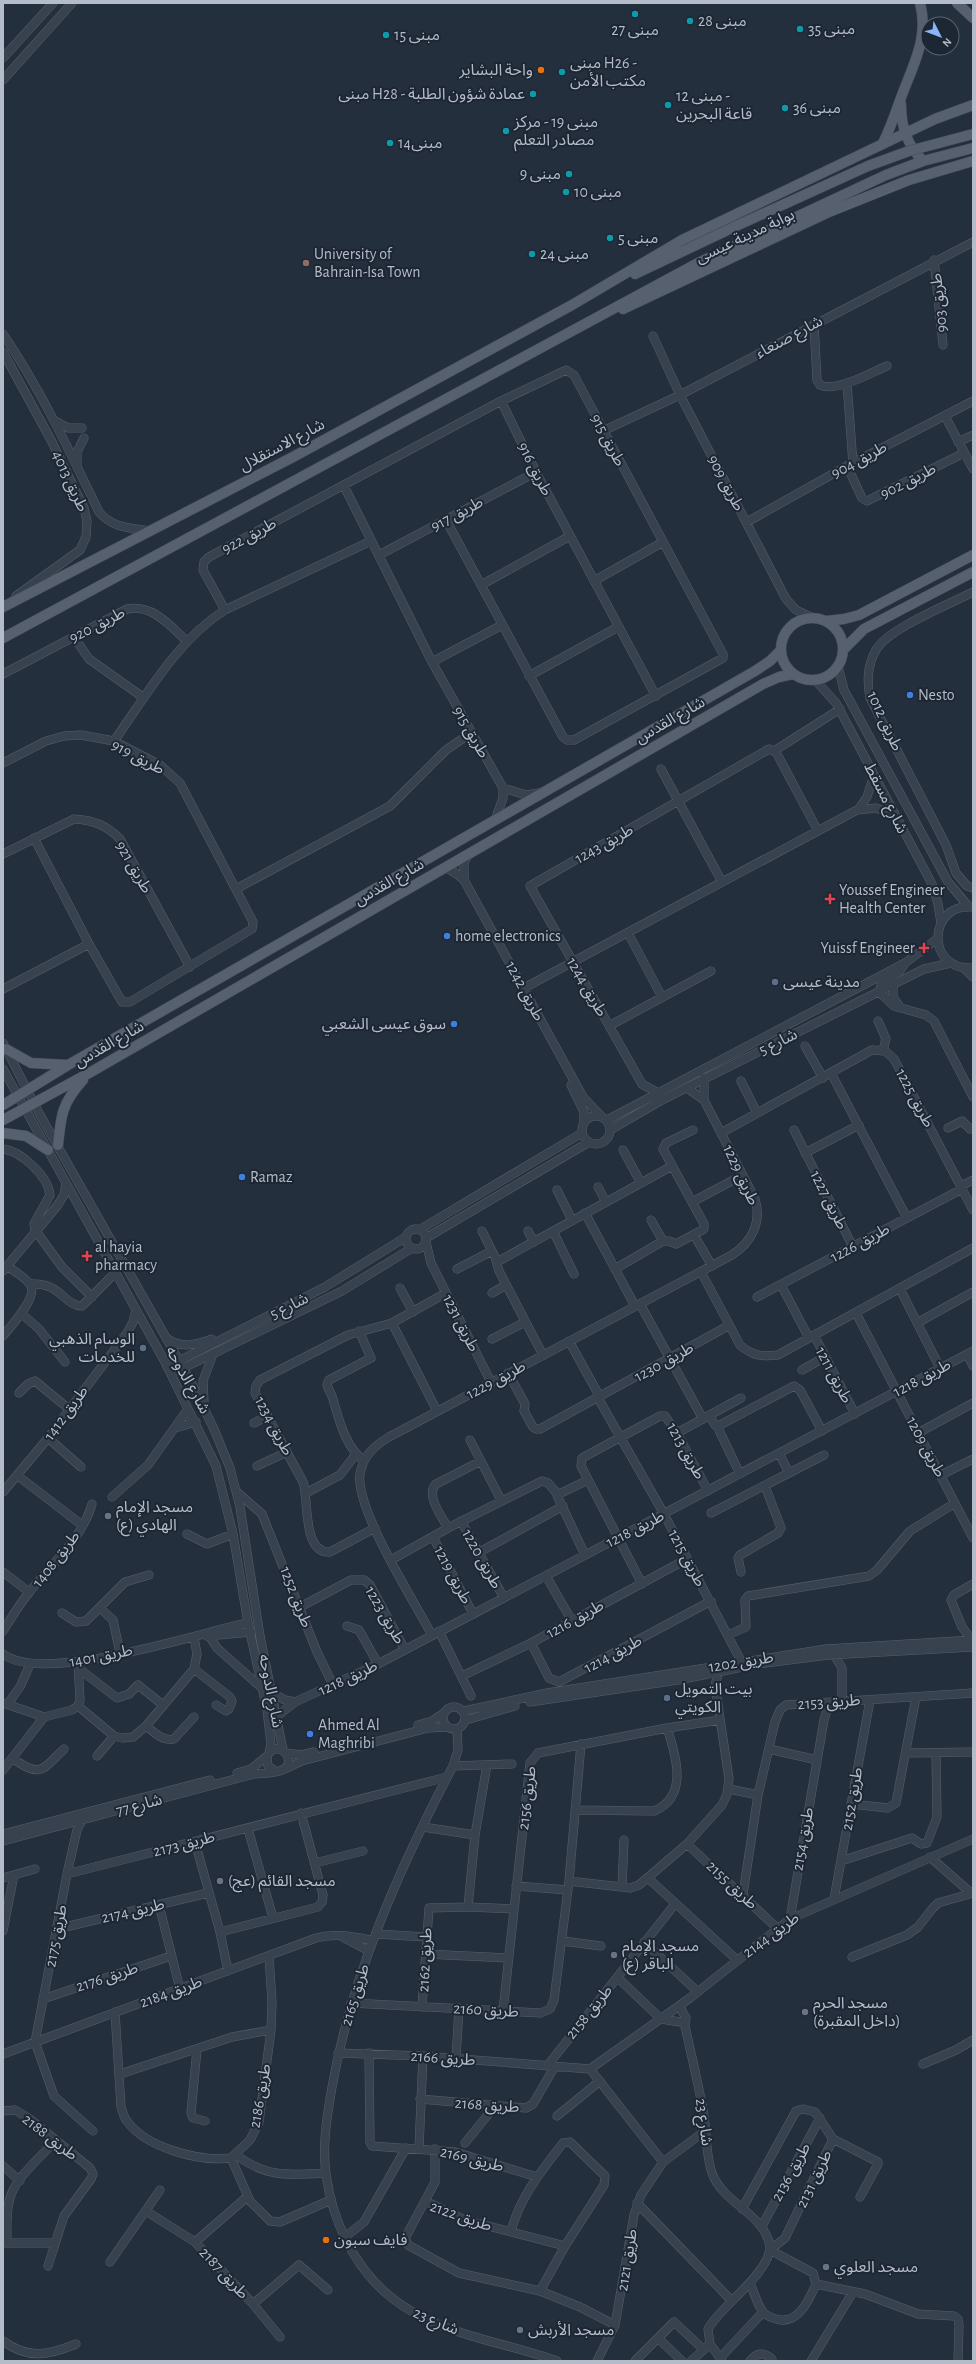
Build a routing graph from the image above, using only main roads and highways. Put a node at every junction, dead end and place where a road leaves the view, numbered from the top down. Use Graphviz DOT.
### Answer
graph roads {
  1 [pos="920,3"];
  2 [pos="957,3"];
  3 [pos="973,18"];
  4 [pos="902,96"];
  5 [pos="973,106"];
  6 [pos="905,133"];
  7 [pos="973,134"];
  8 [pos="883,143"];
  9 [pos="973,148"];
  10 [pos="923,161"];
  11 [pos="973,161"];
  12 [pos="572,305"];
  13 [pos="534,350"];
  14 [pos="973,555"];
  15 [pos="973,572"];
  16 [pos="3,606"];
  17 [pos="826,621"];
  18 [pos="3,638"];
  19 [pos="781,650"];
  20 [pos="843,650"];
  21 [pos="792,674"];
  22 [pos="4,1046"];
  23 [pos="68,1065"];
  24 [pos="88,1074"];
  25 [pos="3,1105"];
  26 [pos="3,1120"];
  27 [pos="3,1133"];
  28 [pos="58,1145"];
  29 [pos="48,1150"];
  1 -- 4 [label="main road"];
  2 -- 3 [label="main road"];
  4 -- 6 [label="main road"];
  4 -- 8 [label="main road"];
  5 -- 6 [label="main road"];
  6 -- 8 [label="main road"];
  6 -- 10 [label="main road"];
  7 -- 12 [label="main road, بوابة مدينة عيسى, bridge"];
  8 -- 12 [label="main road"];
  9 -- 10 [label="main road"];
  10 -- 13 [label="main road"];
  11 -- 13 [label="main road, بوابة مدينة عيسى"];
  12 -- 16 [label="main road, شارع الاستقلال"];
  13 -- 18 [label="main road"];
  14 -- 17 [label="main road"];
  15 -- 20 [label="main road"];
  17 -- 19 [label="main road"];
  17 -- 20 [label="main road"];
  19 -- 21 [label="main road"];
  19 -- 23 [label="main road, شارع القدس"];
  20 -- 21 [label="main road"];
  21 -- 24 [label="main road, شارع القدس"];
  22 -- 23 [label="main road"];
  23 -- 25 [label="main road, شارع القدس"];
  24 -- 26 [label="main road, شارع القدس"];
  24 -- 28 [label="main road"];
  27 -- 29 [label="main road"];
}
